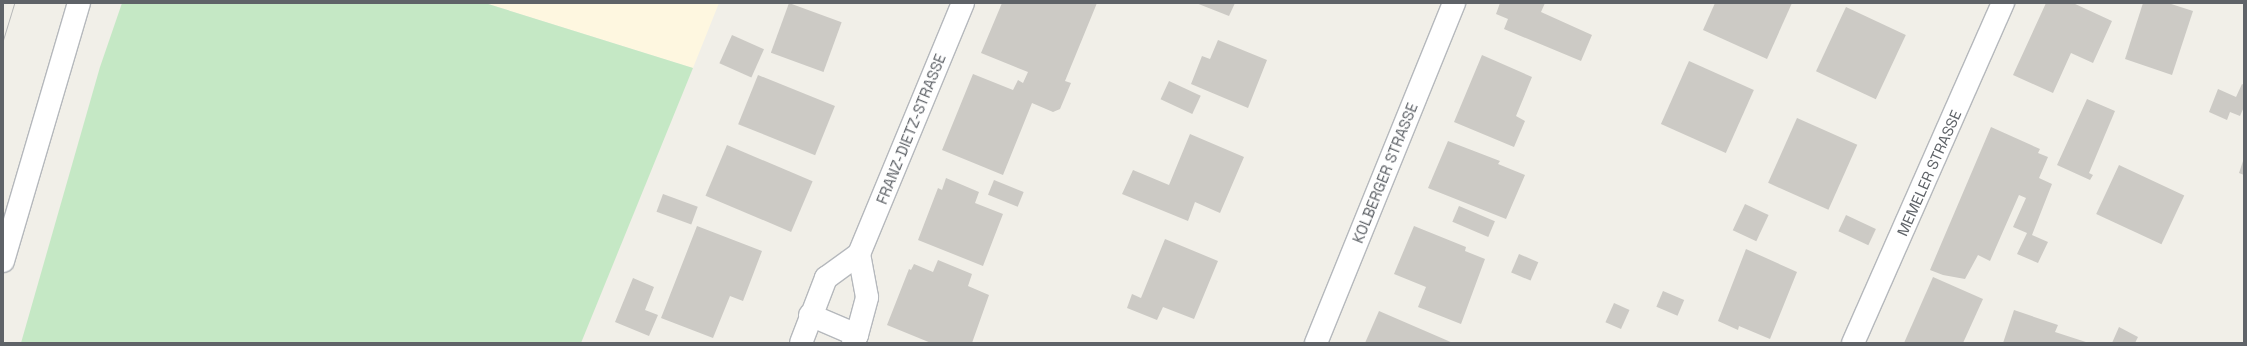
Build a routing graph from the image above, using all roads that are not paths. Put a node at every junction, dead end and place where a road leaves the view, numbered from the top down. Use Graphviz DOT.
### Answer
graph roads {
  1 [pos="79,3"];
  2 [pos="962,3"];
  3 [pos="1454,3"];
  4 [pos="2003,3"];
  5 [pos="859,254"];
  6 [pos="3,261"];
  7 [pos="810,315"];
  8 [pos="855,339"];
  9 [pos="801,343"];
  10 [pos="1316,343"];
  11 [pos="1853,343"];
  1 -- 6 [label="street"];
  2 -- 5 [label="street, FRANZ-DIETZ-STRASSE"];
  3 -- 10 [label="street, KOLBERGER STRASSE"];
  4 -- 11 [label="street, MEMELER STRASSE"];
  5 -- 7 [label="street"];
  5 -- 8 [label="street"];
  7 -- 8 [label="street"];
  7 -- 9 [label="street"];
}
